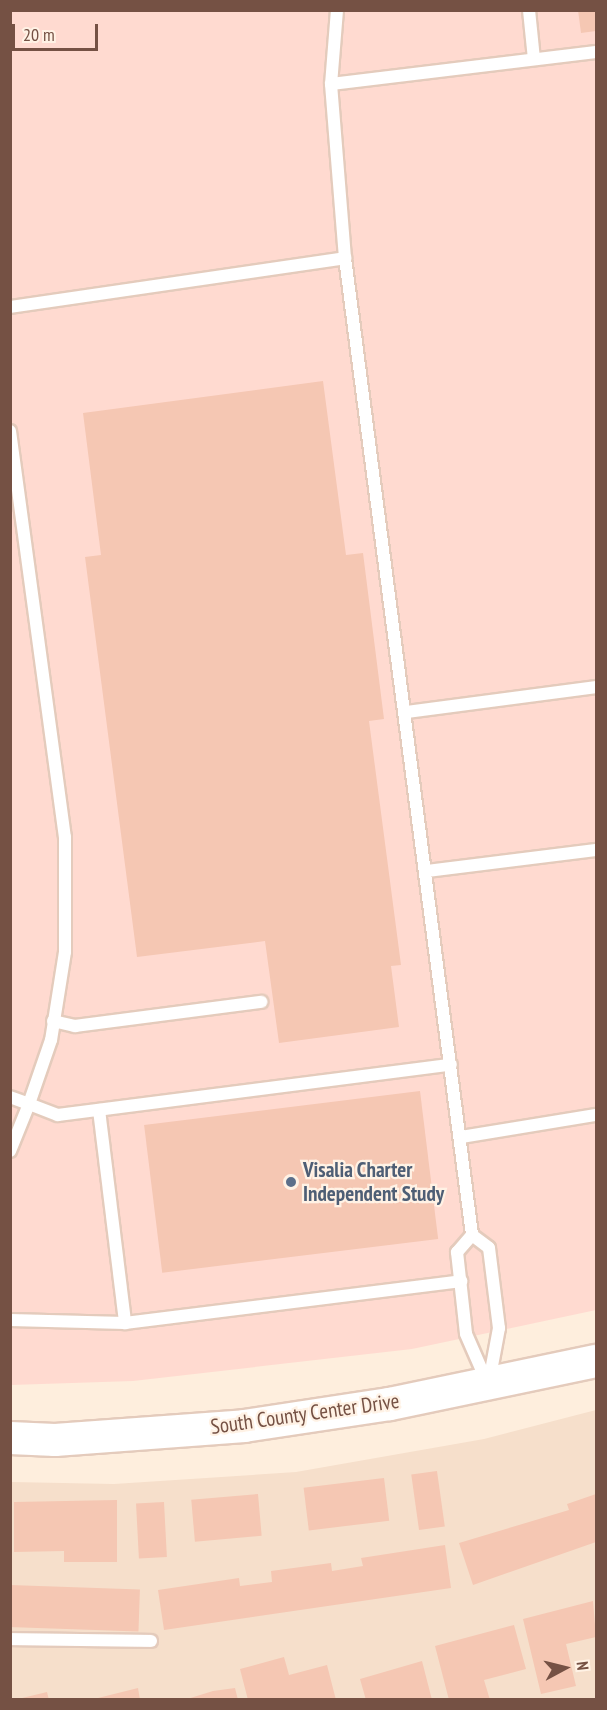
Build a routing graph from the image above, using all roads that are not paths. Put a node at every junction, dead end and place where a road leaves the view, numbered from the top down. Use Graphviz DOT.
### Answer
graph roads {
  1 [pos="337,10"];
  2 [pos="528,10"];
  3 [pos="597,52"];
  4 [pos="534,59"];
  5 [pos="331,84"];
  6 [pos="345,258"];
  7 [pos="10,307"];
  8 [pos="10,431"];
  9 [pos="597,687"];
  10 [pos="407,712"];
  11 [pos="597,850"];
  12 [pos="428,871"];
  13 [pos="261,1002"];
  14 [pos="54,1022"];
  15 [pos="451,1065"];
  16 [pos="10,1097"];
  17 [pos="29,1104"];
  18 [pos="99,1110"];
  19 [pos="597,1115"];
  20 [pos="460,1137"];
  21 [pos="10,1151"];
  22 [pos="472,1235"];
  23 [pos="461,1281"];
  24 [pos="10,1320"];
  25 [pos="125,1323"];
  26 [pos="597,1361"];
  27 [pos="489,1385"];
  28 [pos="10,1438"];
  29 [pos="10,1639"];
  30 [pos="151,1641"];
  1 -- 5 [label="lane"];
  2 -- 4 [label="lane"];
  3 -- 4 [label="lane"];
  4 -- 5 [label="lane"];
  5 -- 6 [label="lane"];
  6 -- 7 [label="lane"];
  6 -- 10 [label="lane"];
  8 -- 14 [label="lane"];
  9 -- 10 [label="lane"];
  10 -- 12 [label="lane"];
  11 -- 12 [label="lane"];
  12 -- 15 [label="lane"];
  13 -- 14 [label="lane"];
  14 -- 17 [label="lane"];
  15 -- 18 [label="lane"];
  15 -- 20 [label="lane"];
  16 -- 17 [label="lane"];
  17 -- 18 [label="lane"];
  17 -- 21 [label="lane"];
  18 -- 25 [label="lane"];
  19 -- 20 [label="lane"];
  20 -- 22 [label="lane"];
  22 -- 23 [label="lane"];
  22 -- 27 [label="lane"];
  23 -- 25 [label="lane"];
  23 -- 27 [label="lane"];
  24 -- 25 [label="lane"];
  26 -- 27 [label="street, South County Center Drive"];
  27 -- 28 [label="street, South County Center Drive"];
  29 -- 30 [label="lane"];
}
